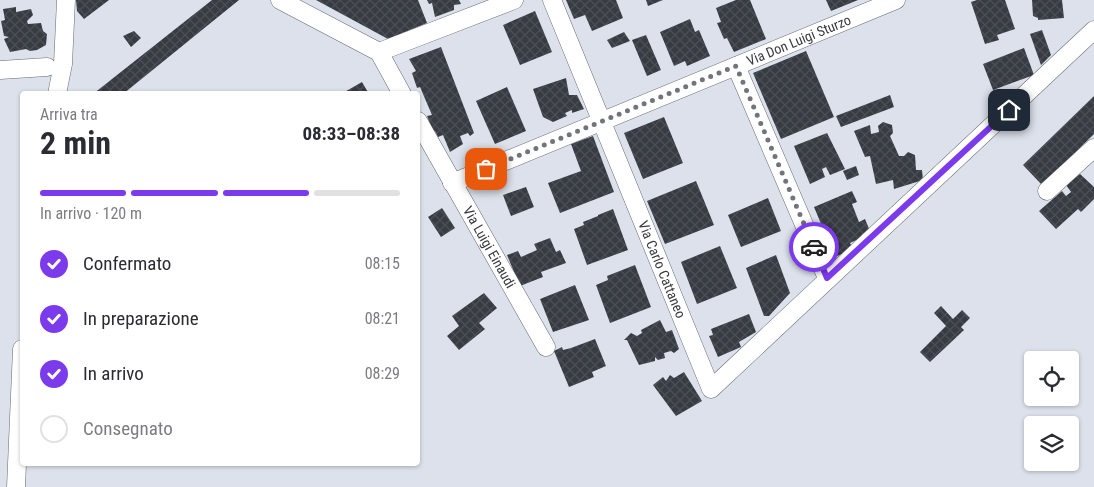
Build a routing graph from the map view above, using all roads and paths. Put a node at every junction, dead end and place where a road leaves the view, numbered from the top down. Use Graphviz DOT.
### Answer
graph roads {
  1 [pos="66,0"];
  2 [pos="280,0"];
  3 [pos="514,0"];
  4 [pos="552,0"];
  5 [pos="896,0"];
  6 [pos="1094,30"];
  7 [pos="378,52"];
  8 [pos="736,66"];
  9 [pos="47,67"];
  10 [pos="0,70"];
  11 [pos="58,91"];
  12 [pos="400,91"];
  13 [pos="602,121"];
  14 [pos="420,125"];
  15 [pos="1094,148"];
  16 [pos="452,183"];
  17 [pos="1047,191"];
  18 [pos="827,278"];
  19 [pos="546,347"];
  20 [pos="20,395"];
  21 [pos="16,487"];
  1 -- 11 [label="street"];
  2 -- 7 [label="street"];
  3 -- 7 [label="street"];
  4 -- 13 [label="street, Via Carlo Cattaneo"];
  5 -- 8 [label="street, Via Don Luigi Sturzo"];
  6 -- 18 [label="street"];
  7 -- 12 [label="street"];
  8 -- 13 [label="street, Via Don Luigi Sturzo"];
  8 -- 18 [label="street"];
  9 -- 10 [label="street"];
  13 -- 16 [label="street, Via Don Luigi Sturzo"];
  13 -- 18 [label="street, Via Carlo Cattaneo"];
  14 -- 16 [label="street, Via Luigi Einaudi"];
  15 -- 17 [label="street"];
  16 -- 19 [label="street, Via Luigi Einaudi"];
  20 -- 21 [label="street"];
}
